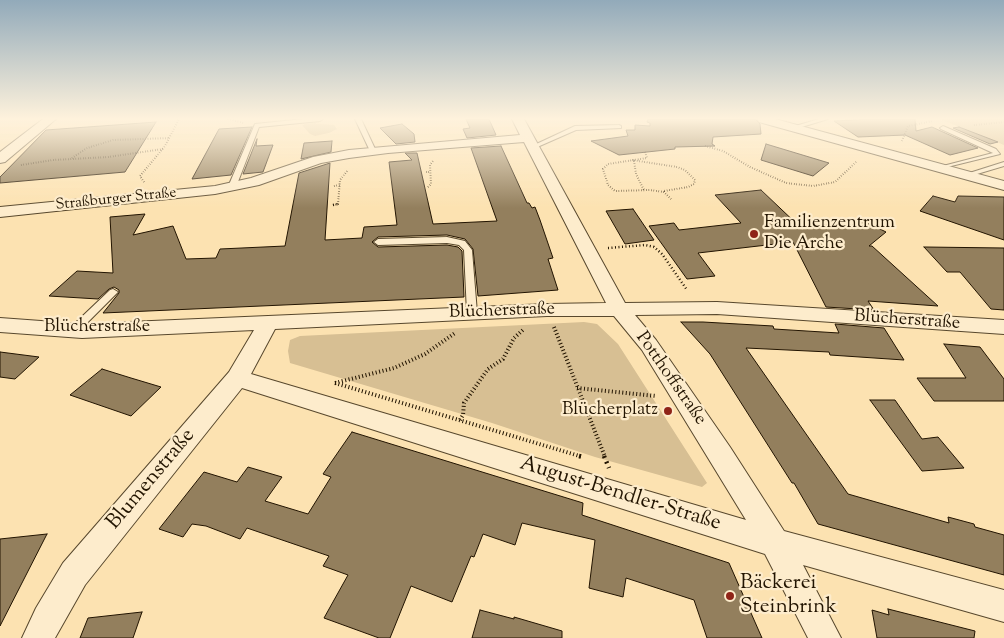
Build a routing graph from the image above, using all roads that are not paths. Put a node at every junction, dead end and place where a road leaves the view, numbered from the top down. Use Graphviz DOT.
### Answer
graph roads {
  1 [pos="13,149"];
  2 [pos="247,149"];
  3 [pos="367,149"];
  4 [pos="402,149"];
  5 [pos="534,149"];
  6 [pos="873,149"];
  7 [pos="991,149"];
  8 [pos="368,152"];
  9 [pos="0,159"];
  10 [pos="1004,164"];
  11 [pos="941,168"];
  12 [pos="967,175"];
  13 [pos="1004,186"];
  14 [pos="232,187"];
  15 [pos="0,212"];
  16 [pos="378,242"];
  17 [pos="113,292"];
  18 [pos="619,309"];
  19 [pos="470,313"];
  20 [pos="268,323"];
  21 [pos="0,325"];
  22 [pos="1004,327"];
  23 [pos="74,330"];
  24 [pos="238,378"];
  25 [pos="775,543"];
  26 [pos="1004,606"];
  27 [pos="38,638"];
  28 [pos="825,638"];
  1 -- 9 [label="street"];
  2 -- 14 [label="lane"];
  3 -- 8 [label="lane"];
  4 -- 8 [label="street, Straßburger Straße"];
  5 -- 18 [label="street, Potthoffstraße"];
  6 -- 11 [label="street"];
  7 -- 11 [label="lane"];
  8 -- 14 [label="street, Straßburger Straße"];
  10 -- 12 [label="lane"];
  11 -- 12 [label="street"];
  12 -- 13 [label="street"];
  14 -- 15 [label="street, Straßburger Straße"];
  16 -- 19 [label="lane"];
  17 -- 23 [label="lane"];
  18 -- 19 [label="street, Blücherstraße"];
  18 -- 22 [label="street, Blücherstraße"];
  18 -- 25 [label="street, Potthoffstraße"];
  19 -- 20 [label="street, Blücherstraße"];
  20 -- 23 [label="street, Blücherstraße"];
  20 -- 24 [label="street, Blumenstraße"];
  21 -- 23 [label="street, Blücherstraße"];
  24 -- 25 [label="street, August-Bendler-Straße"];
  24 -- 27 [label="street, Blumenstraße"];
  25 -- 26 [label="street, August-Bendler-Straße"];
  25 -- 28 [label="street, Potthoffstraße"];
}
